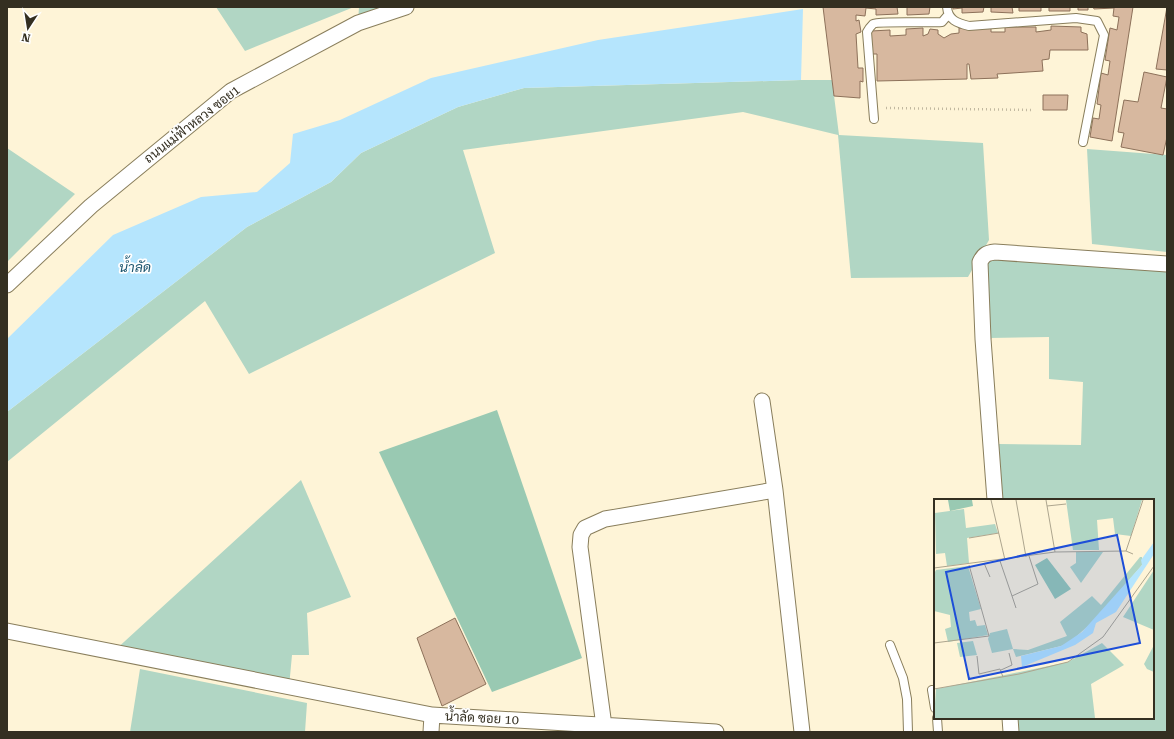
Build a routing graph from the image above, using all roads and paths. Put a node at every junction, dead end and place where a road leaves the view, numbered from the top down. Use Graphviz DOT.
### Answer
graph roads {
  1 [pos="406,7"];
  2 [pos="948,11"];
  3 [pos="873,107"];
  4 [pos="1034,110"];
  5 [pos="874,119"];
  6 [pos="1084,142"];
  7 [pos="1167,264"];
  8 [pos="7,285"];
  9 [pos="762,401"];
  10 [pos="775,490"];
  11 [pos="995,499"];
  12 [pos="7,631"];
  13 [pos="890,645"];
  14 [pos="932,690"];
  15 [pos="934,702"];
  16 [pos="432,715"];
  17 [pos="937,719"];
  18 [pos="1010,719"];
  19 [pos="604,726"];
  20 [pos="628,729"];
  21 [pos="431,732"];
  22 [pos="716,732"];
  23 [pos="802,732"];
  24 [pos="908,732"];
  25 [pos="938,732"];
  26 [pos="1011,732"];
  1 -- 8 [label="street, ถนนแม่ฟ้าหลวง ซอย1"];
  2 -- 3 [label="lane"];
  2 -- 6 [label="lane"];
  3 -- 4 [label="path"];
  3 -- 5 [label="lane"];
  7 -- 11 [label="street"];
  9 -- 10 [label="street"];
  10 -- 19 [label="street"];
  10 -- 23 [label="street"];
  12 -- 16 [label="street"];
  13 -- 24 [label="lane"];
  14 -- 15 [label="lane"];
  16 -- 19 [label="street, น้ำลัด ซอย 10"];
  16 -- 21 [label="street, น้ำลัด ซอย 10"];
  17 -- 25 [label="lane"];
  18 -- 26 [label="street"];
  19 -- 20 [label="street, น้ำลัด ซอย 10"];
  20 -- 22 [label="street, น้ำลัด ซอย 10"];
}
